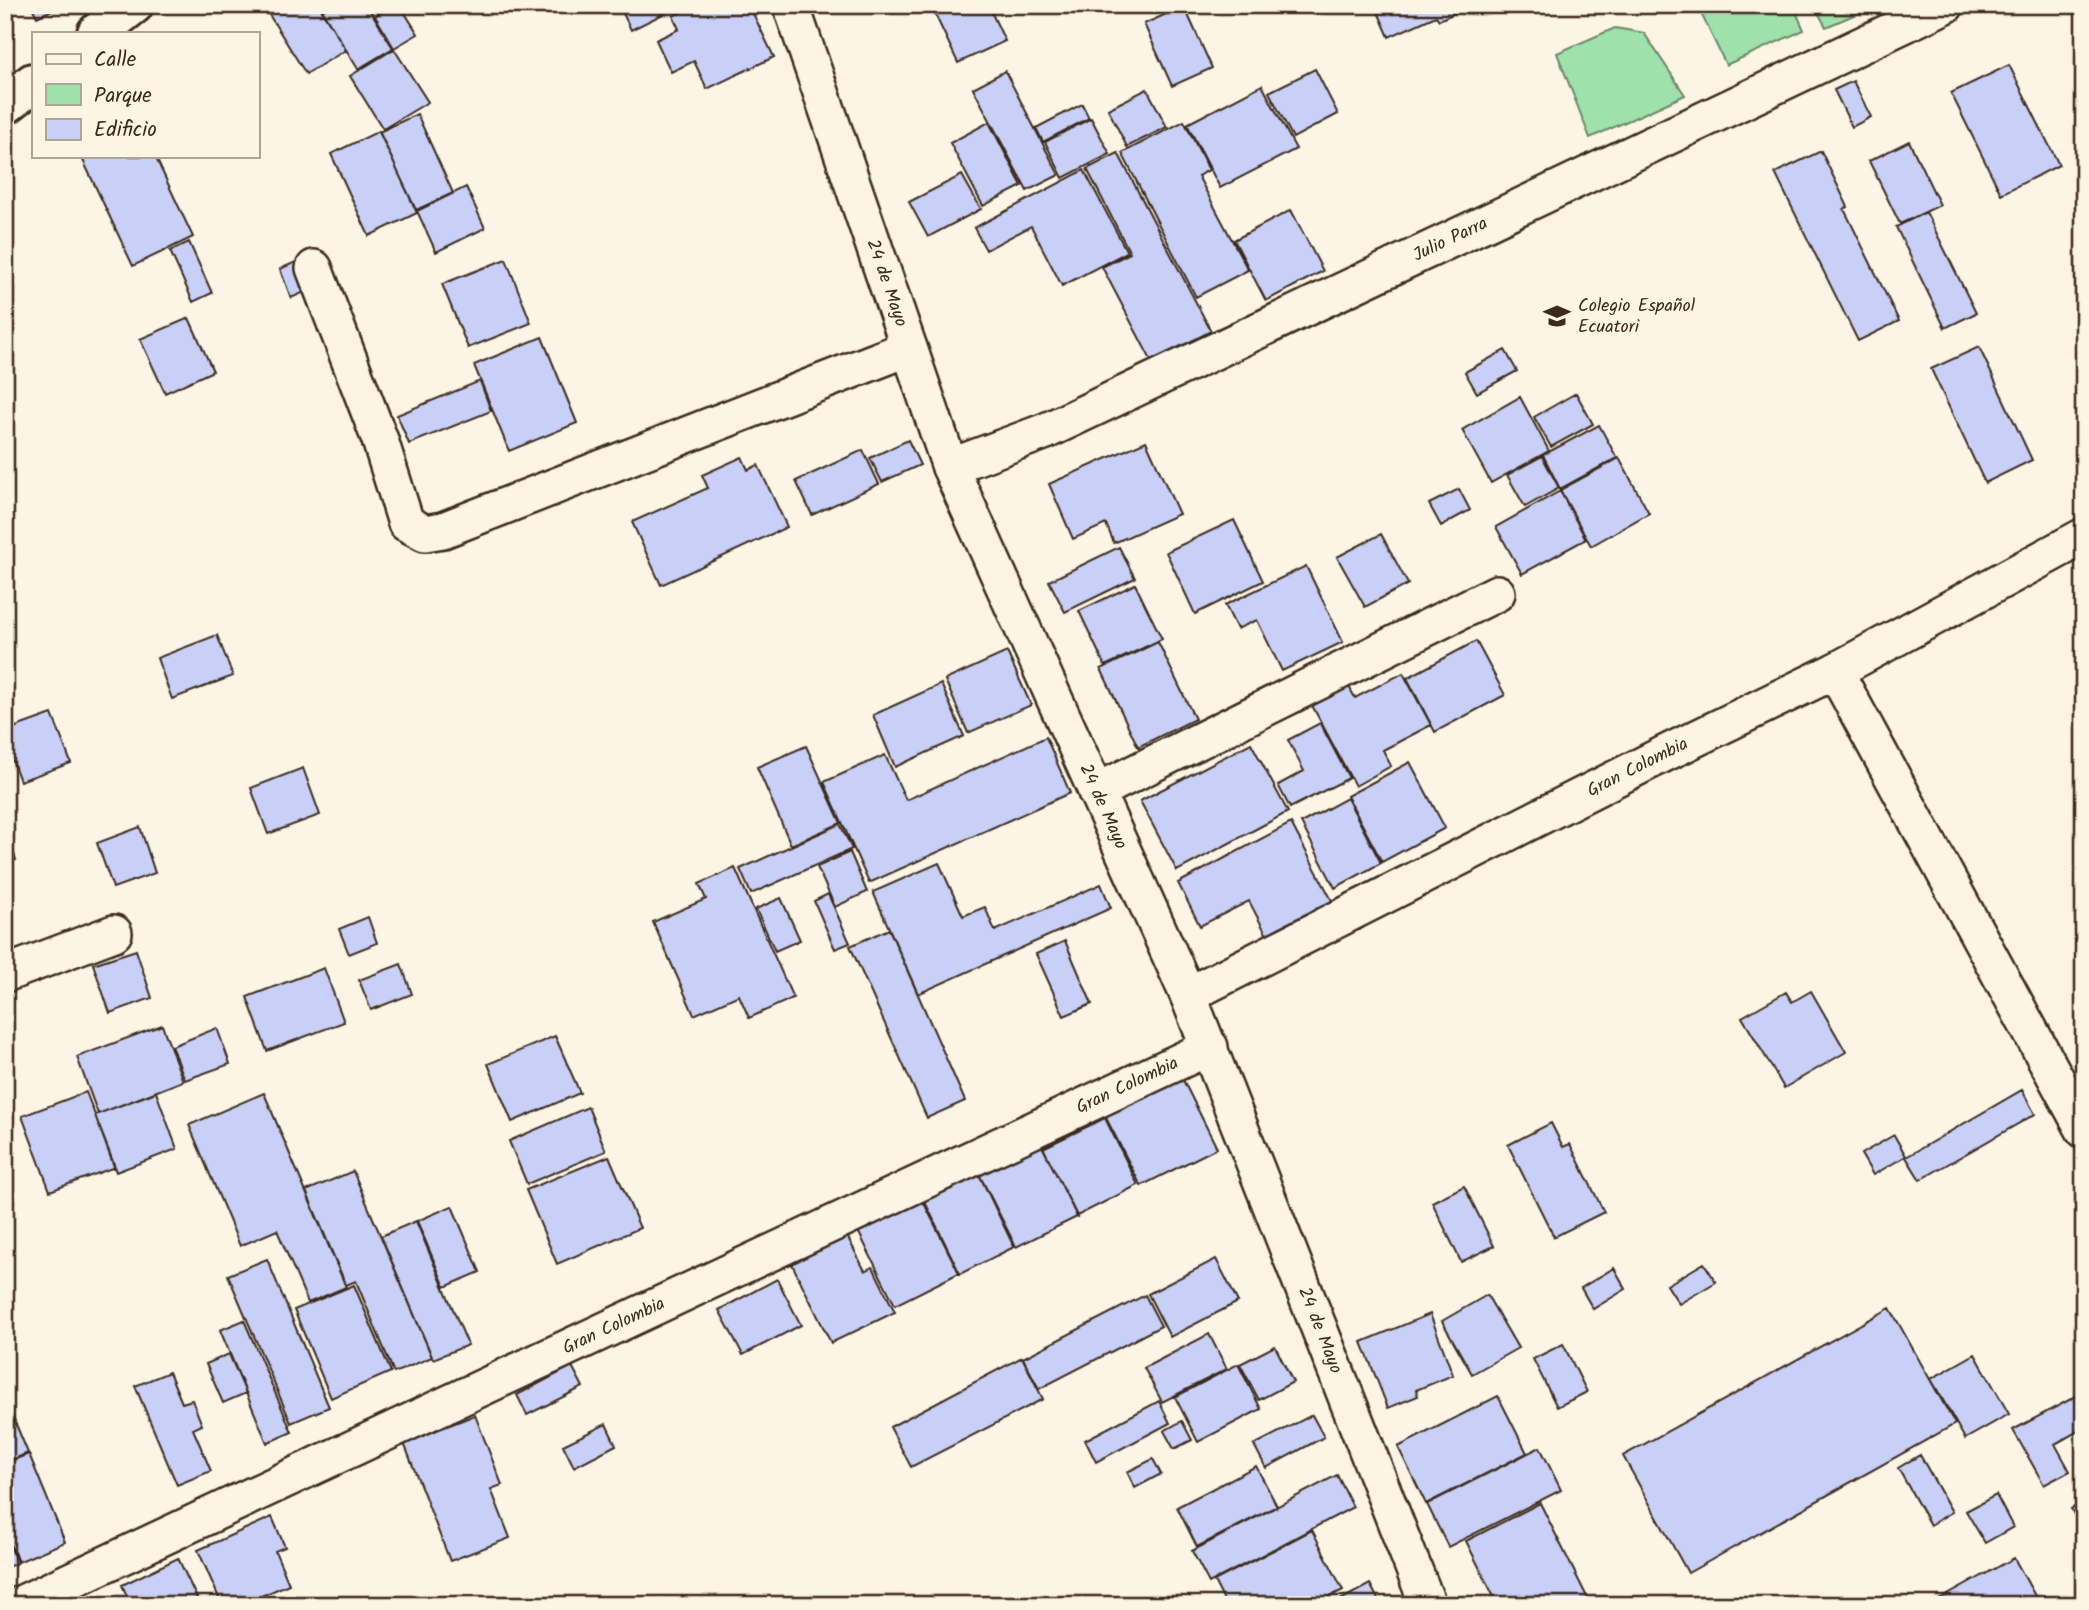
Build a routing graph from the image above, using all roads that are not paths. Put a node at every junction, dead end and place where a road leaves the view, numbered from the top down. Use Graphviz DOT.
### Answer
graph roads {
  1 [pos="133,5"];
  2 [pos="791,5"];
  3 [pos="1946,5"];
  4 [pos="98,32"];
  5 [pos="32,84"];
  6 [pos="5,105"];
  7 [pos="314,268"];
  8 [pos="909,348"];
  9 [pos="950,467"];
  10 [pos="2084,536"];
  11 [pos="1497,593"];
  12 [pos="1835,671"];
  13 [pos="1096,792"];
  14 [pos="114,933"];
  15 [pos="5,974"];
  16 [pos="1188,995"];
  17 [pos="1210,1047"];
  18 [pos="2084,1130"];
  19 [pos="18,1605"];
  20 [pos="1428,1605"];
  1 -- 4 [label="street"];
  2 -- 8 [label="street, 24 de Mayo"];
  3 -- 9 [label="street, Julio Parra"];
  5 -- 6 [label="street"];
  7 -- 8 [label="street"];
  8 -- 9 [label="street, 24 de Mayo"];
  9 -- 13 [label="street, 24 de Mayo"];
  10 -- 12 [label="street, Gran Colombia"];
  11 -- 13 [label="street"];
  12 -- 16 [label="street, Gran Colombia"];
  12 -- 18 [label="street"];
  13 -- 16 [label="street, 24 de Mayo"];
  14 -- 15 [label="street"];
  16 -- 17 [label="street, 24 de Mayo"];
  17 -- 19 [label="street, Gran Colombia"];
  17 -- 20 [label="street, 24 de Mayo"];
}
